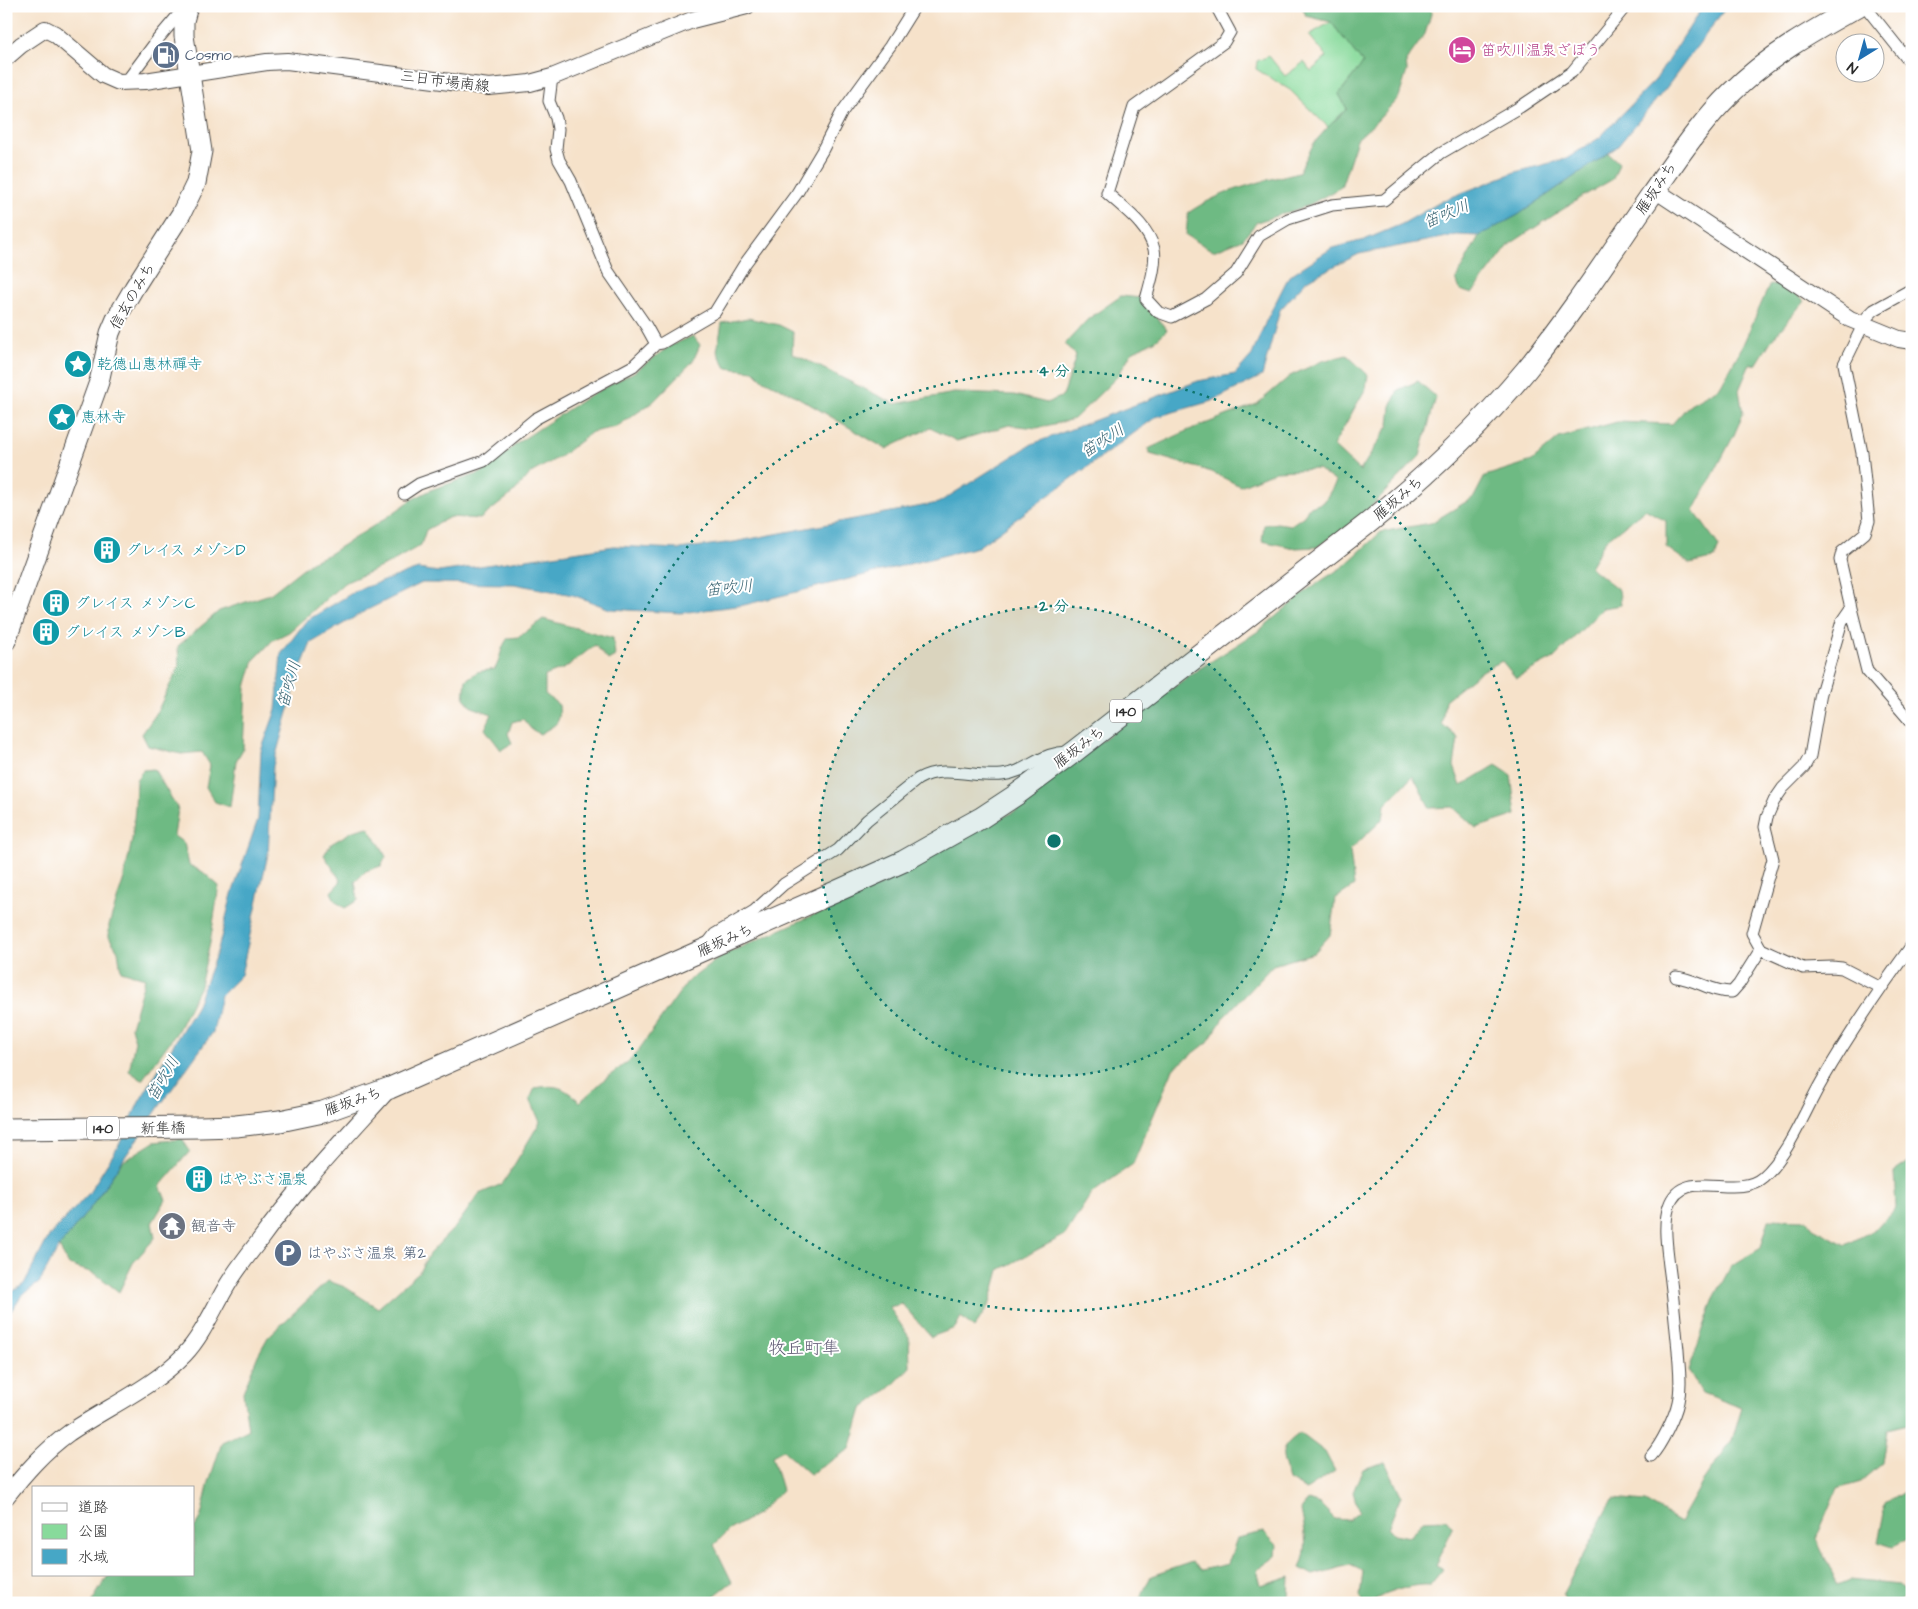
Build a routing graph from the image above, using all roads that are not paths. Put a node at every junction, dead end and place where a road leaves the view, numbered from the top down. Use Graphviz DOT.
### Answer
graph roads {
  1 [pos="187,6"];
  2 [pos="747,6"];
  3 [pos="915,6"];
  4 [pos="1216,6"];
  5 [pos="1626,6"];
  6 [pos="1856,7"];
  7 [pos="6,58"];
  8 [pos="1912,64"];
  9 [pos="191,74"];
  10 [pos="552,77"];
  11 [pos="126,82"];
  12 [pos="1656,190"];
  13 [pos="1912,289"];
  14 [pos="1864,325"];
  15 [pos="1912,341"];
  16 [pos="656,344"];
  17 [pos="404,494"];
  18 [pos="1851,608"];
  19 [pos="6,641"];
  20 [pos="1912,723"];
  21 [pos="1074,752"];
  22 [pos="1912,945"];
  23 [pos="1761,949"];
  24 [pos="702,950"];
  25 [pos="1676,977"];
  26 [pos="1880,988"];
  27 [pos="390,1088"];
  28 [pos="200,1127"];
  29 [pos="6,1129"];
  30 [pos="1651,1456"];
  31 [pos="6,1497"];
  1 -- 9 [label="main road, 信玄のみち"];
  1 -- 11 [label="street"];
  2 -- 10 [label="street, 三日市場南線"];
  3 -- 16 [label="street"];
  4 -- 5 [label="street"];
  6 -- 8 [label="street"];
  6 -- 12 [label="highway, 雁坂みち / 140"];
  7 -- 11 [label="street"];
  9 -- 10 [label="street, 三日市場南線"];
  9 -- 11 [label="street, 三日市場南線"];
  9 -- 19 [label="main road, 信玄のみち"];
  10 -- 16 [label="street"];
  12 -- 14 [label="street"];
  12 -- 21 [label="highway, 雁坂みち / 140"];
  13 -- 14 [label="street"];
  14 -- 15 [label="street"];
  14 -- 18 [label="street"];
  16 -- 17 [label="street"];
  18 -- 20 [label="street"];
  18 -- 23 [label="street"];
  21 -- 24 [label="highway, 雁坂みち / 140"];
  21 -- 24 [label="street"];
  22 -- 26 [label="street"];
  23 -- 25 [label="street"];
  23 -- 26 [label="street"];
  24 -- 27 [label="highway, 雁坂みち / 140"];
  26 -- 30 [label="street"];
  27 -- 28 [label="highway, 雁坂みち / 140"];
  27 -- 31 [label="street"];
  28 -- 29 [label="highway, 新隼橋 / 140"];
}
